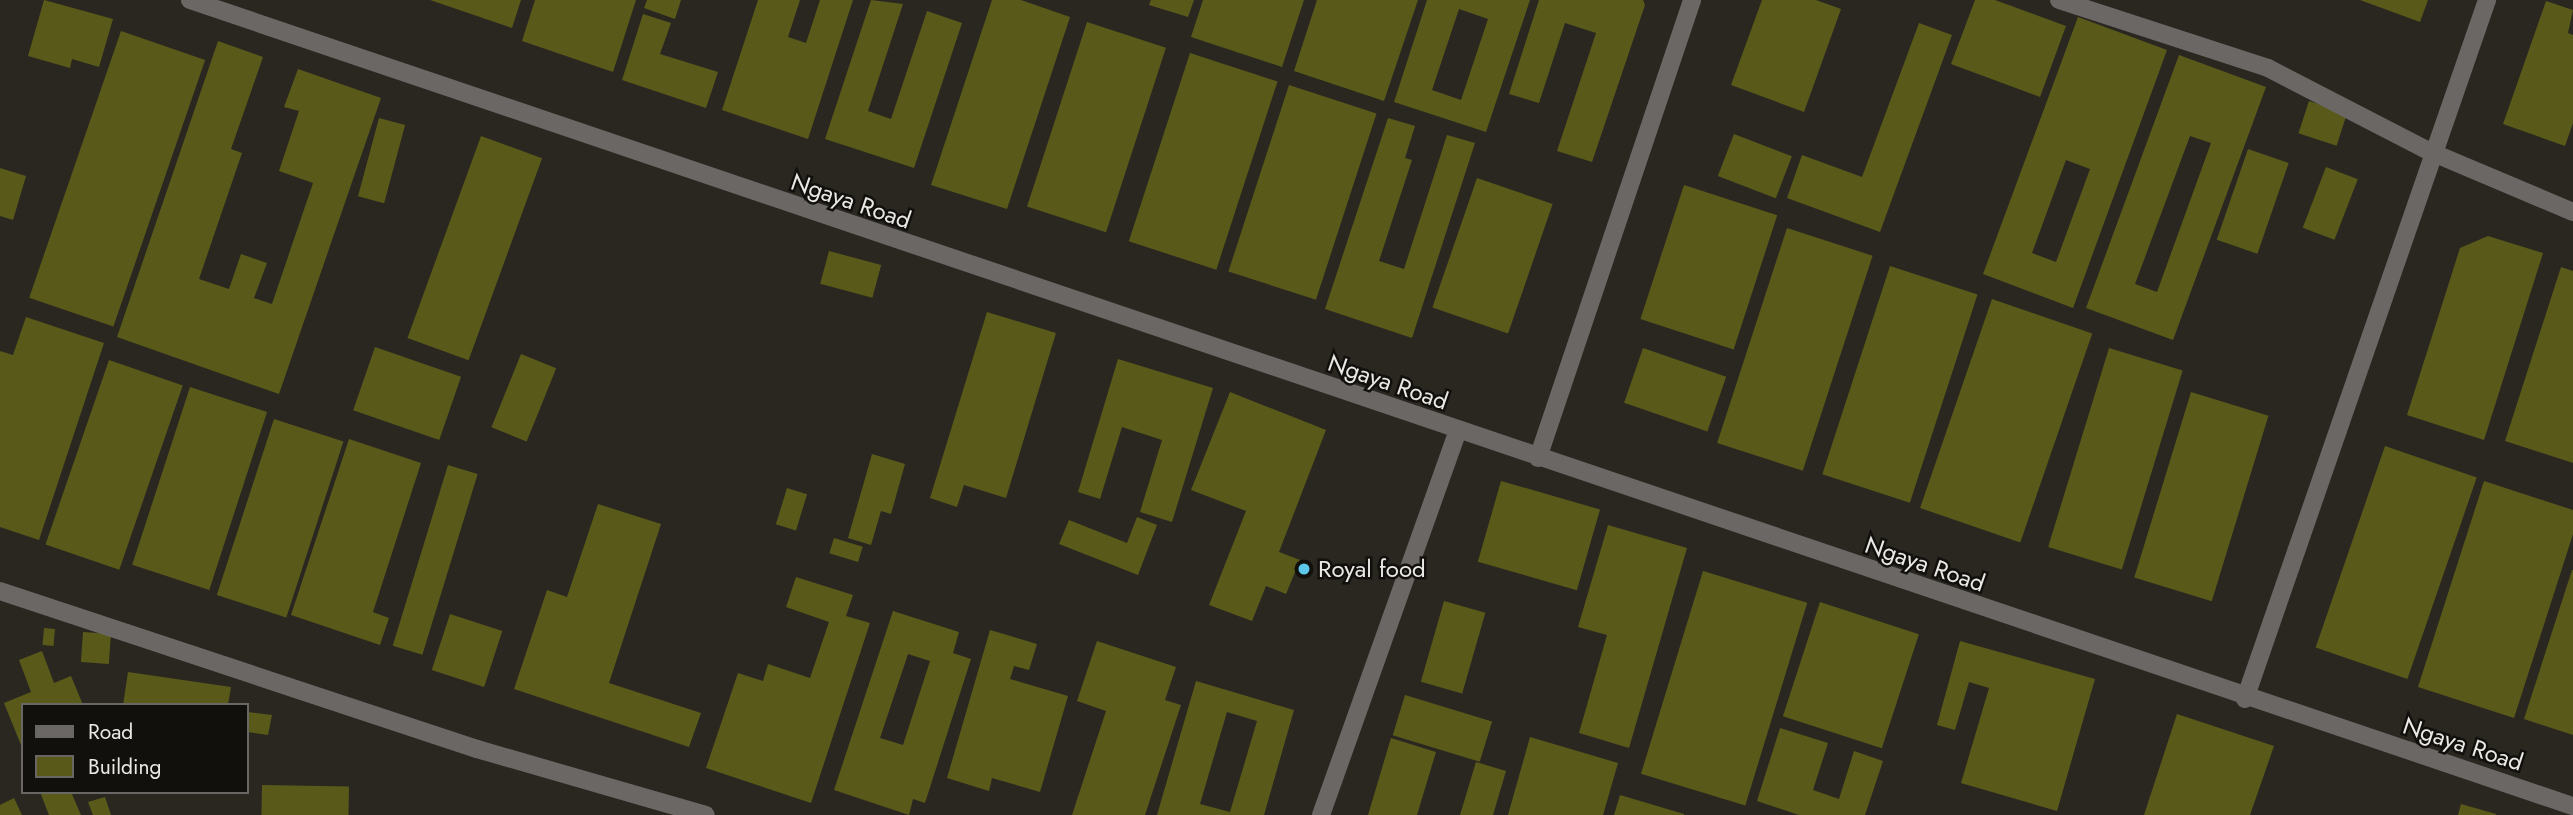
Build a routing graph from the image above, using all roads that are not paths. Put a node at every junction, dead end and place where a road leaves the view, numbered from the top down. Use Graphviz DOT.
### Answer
graph roads {
  1 [pos="190,0"];
  2 [pos="1692,0"];
  3 [pos="2059,0"];
  4 [pos="2487,0"];
  5 [pos="2431,152"];
  6 [pos="2573,212"];
  7 [pos="1458,431"];
  8 [pos="1538,458"];
  9 [pos="0,591"];
  10 [pos="2245,699"];
  11 [pos="2573,806"];
  12 [pos="706,815"];
  13 [pos="1321,815"];
  1 -- 7 [label="street, Ngaya Road"];
  2 -- 8 [label="street"];
  3 -- 5 [label="street"];
  4 -- 5 [label="street"];
  5 -- 6 [label="street"];
  5 -- 10 [label="street"];
  7 -- 8 [label="street, Ngaya Road"];
  7 -- 13 [label="street"];
  8 -- 10 [label="street, Ngaya Road"];
  9 -- 12 [label="street"];
  10 -- 11 [label="street, Ngaya Road"];
}
